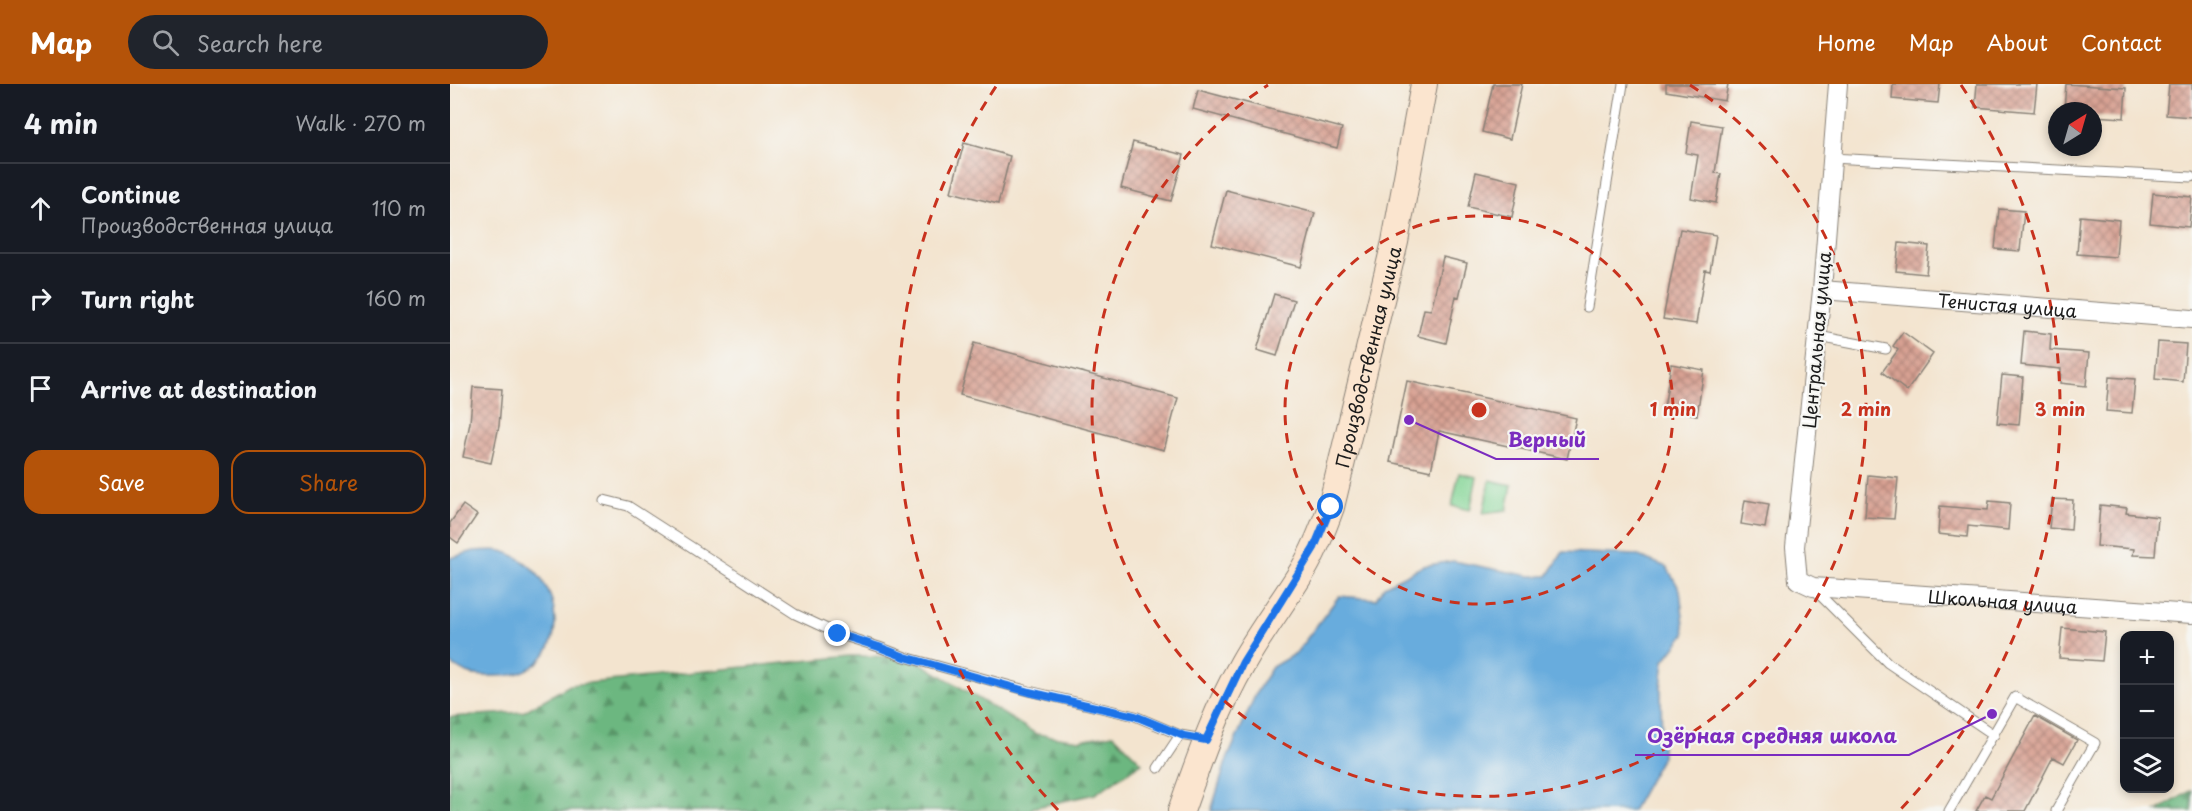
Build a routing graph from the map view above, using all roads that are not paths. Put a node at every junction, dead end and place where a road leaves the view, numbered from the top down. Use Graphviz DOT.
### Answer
graph roads {
  1 [pos="1424,84"];
  2 [pos="1623,84"];
  3 [pos="1838,84"];
  4 [pos="1831,158"];
  5 [pos="2192,177"];
  6 [pos="1822,290"];
  7 [pos="1587,307"];
  8 [pos="2192,319"];
  9 [pos="1818,336"];
  10 [pos="1886,349"];
  11 [pos="604,500"];
  12 [pos="1813,587"];
  13 [pos="2192,614"];
  14 [pos="1180,735"];
  15 [pos="1994,735"];
  16 [pos="1206,740"];
  17 [pos="1158,768"];
  18 [pos="1181,811"];
  19 [pos="1949,811"];
  20 [pos="2056,811"];
  1 -- 16 [label="street, Производственная улица"];
  2 -- 7 [label="lane"];
  3 -- 4 [label="street, Центральная улица"];
  4 -- 5 [label="lane"];
  4 -- 6 [label="street, Центральная улица"];
  6 -- 8 [label="street, Тенистая улица"];
  6 -- 9 [label="street, Центральная улица"];
  9 -- 10 [label="lane"];
  9 -- 12 [label="street, Центральная улица"];
  11 -- 14 [label="lane"];
  12 -- 13 [label="street, Школьная улица"];
  12 -- 15 [label="lane"];
  14 -- 16 [label="lane"];
  14 -- 17 [label="lane"];
  15 -- 19 [label="lane"];
  15 -- 20 [label="lane"];
  16 -- 18 [label="street, Производственная улица"];
}
